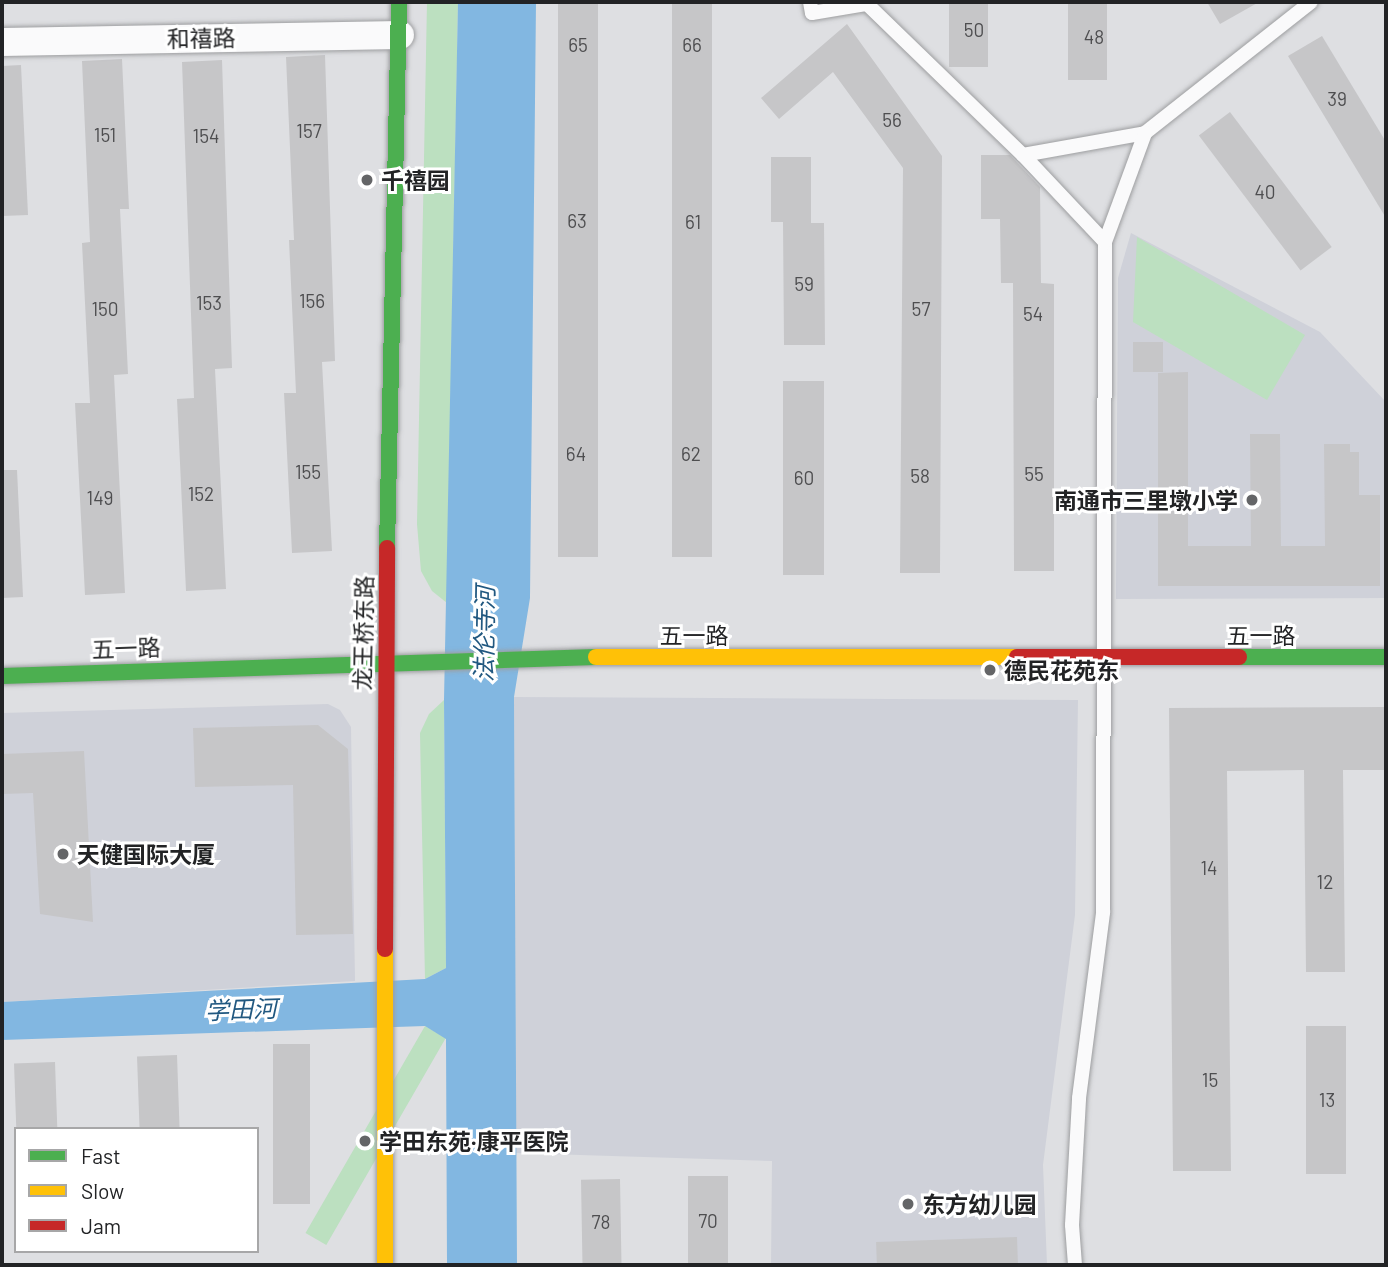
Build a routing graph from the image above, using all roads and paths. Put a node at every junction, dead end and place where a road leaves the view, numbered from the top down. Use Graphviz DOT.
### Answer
graph roads {
  1 [pos="400,2"];
  2 [pos="810,2"];
  3 [pos="1311,2"];
  4 [pos="400,35"];
  5 [pos="2,42"];
  6 [pos="1145,133"];
  7 [pos="1023,155"];
  8 [pos="1105,242"];
  9 [pos="1386,657"];
  10 [pos="1104,658"];
  11 [pos="385,660"];
  12 [pos="2,676"];
  13 [pos="386,1265"];
  14 [pos="1075,1265"];
  1 -- 4 [label="main road, 龙王桥东路"];
  2 -- 7 [label="lane"];
  3 -- 6 [label="lane"];
  4 -- 5 [label="street, 和禧路"];
  4 -- 11 [label="main road, 龙王桥东路"];
  6 -- 7 [label="lane"];
  6 -- 8 [label="lane"];
  7 -- 8 [label="lane"];
  8 -- 10 [label="lane"];
  9 -- 10 [label="main road, 五一路"];
  10 -- 11 [label="main road, 五一路"];
  10 -- 14 [label="lane"];
  11 -- 12 [label="main road, 五一路"];
  11 -- 13 [label="main road, 龙王桥东路"];
}
